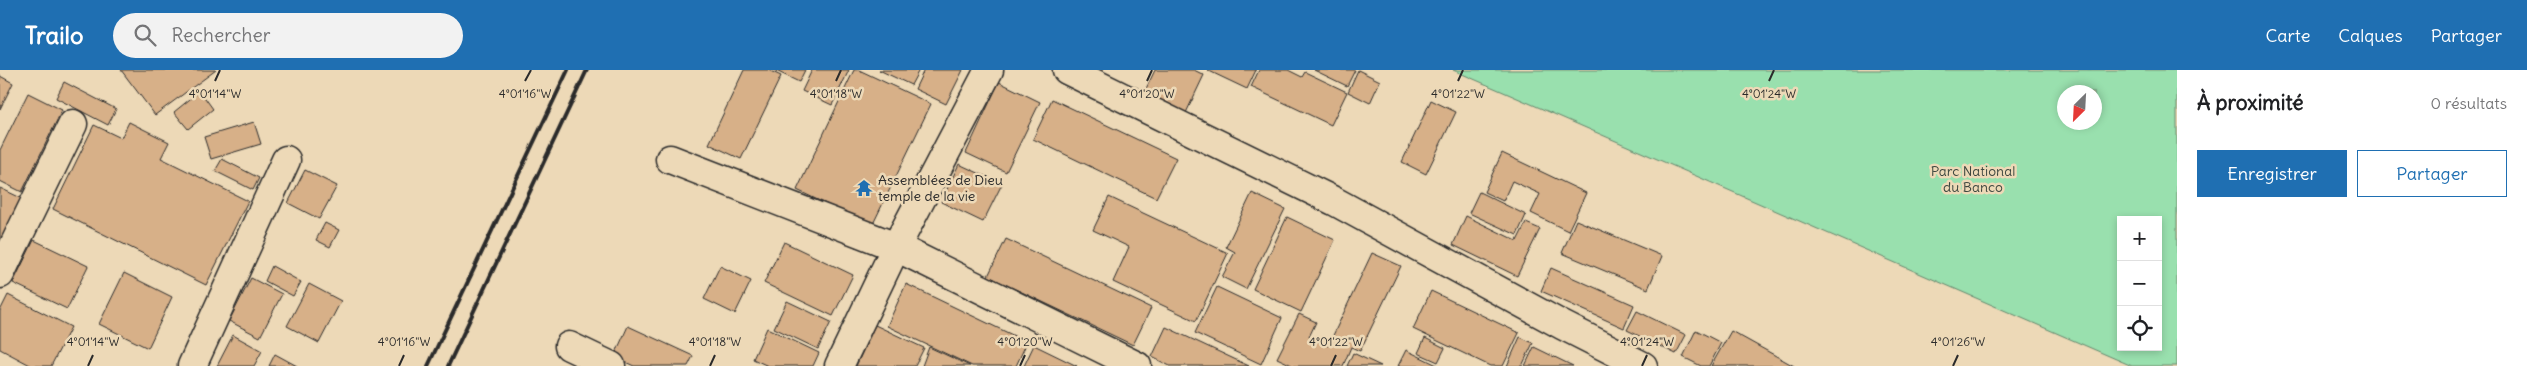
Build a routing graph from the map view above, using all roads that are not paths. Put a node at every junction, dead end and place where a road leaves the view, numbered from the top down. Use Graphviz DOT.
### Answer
graph roads {
  1 [pos="989,70"];
  2 [pos="1067,70"];
  3 [pos="73,124"];
  4 [pos="670,159"];
  5 [pos="286,160"];
  6 [pos="896,246"];
  7 [pos="0,274"];
  8 [pos="568,346"];
  9 [pos="192,366"];
  10 [pos="611,366"];
  11 [pos="839,366"];
  12 [pos="1137,366"];
  13 [pos="1643,366"];
  1 -- 6 [label="street"];
  2 -- 13 [label="street"];
  3 -- 7 [label="street"];
  4 -- 6 [label="street"];
  5 -- 9 [label="street"];
  6 -- 11 [label="street"];
  6 -- 12 [label="street"];
  8 -- 10 [label="street"];
}
